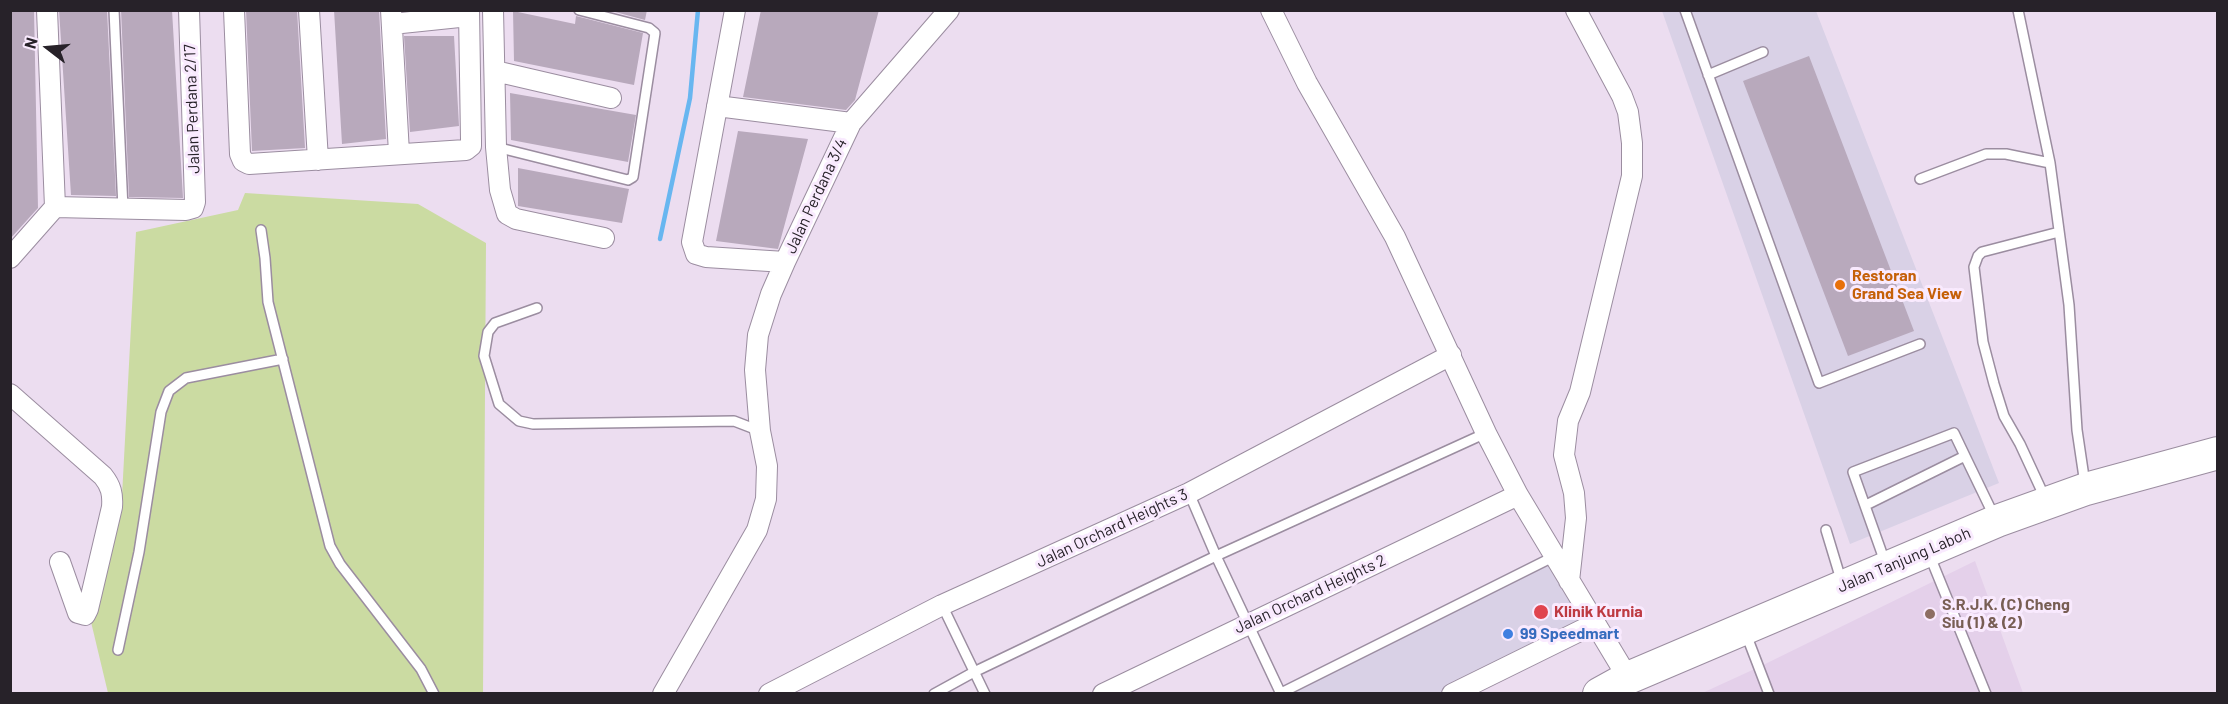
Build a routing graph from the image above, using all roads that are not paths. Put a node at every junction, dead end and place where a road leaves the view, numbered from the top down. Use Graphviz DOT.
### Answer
graph roads {
  1 [pos="47,10"];
  2 [pos="114,10"];
  3 [pos="189,10"];
  4 [pos="234,10"];
  5 [pos="309,10"];
  6 [pos="493,10"];
  7 [pos="579,10"];
  8 [pos="735,10"];
  9 [pos="949,10"];
  10 [pos="1270,10"];
  11 [pos="1576,10"];
  12 [pos="1685,10"];
  13 [pos="2018,10"];
  14 [pos="469,13"];
  15 [pos="392,17"];
  16 [pos="1763,52"];
  17 [pos="495,71"];
  18 [pos="1708,75"];
  19 [pos="610,98"];
  20 [pos="717,106"];
  21 [pos="851,123"];
  22 [pos="496,147"];
  23 [pos="399,153"];
  24 [pos="318,160"];
  25 [pos="2050,163"];
  26 [pos="1920,179"];
  27 [pos="55,207"];
  28 [pos="123,209"];
  29 [pos="261,230"];
  30 [pos="2059,232"];
  31 [pos="604,238"];
  32 [pos="10,258"];
  33 [pos="785,262"];
  34 [pos="537,308"];
  35 [pos="1920,344"];
  36 [pos="1451,355"];
  37 [pos="283,359"];
  38 [pos="10,394"];
  39 [pos="760,431"];
  40 [pos="1486,433"];
  41 [pos="2217,453"];
  42 [pos="1965,456"];
  43 [pos="2086,489"];
  44 [pos="1189,493"];
  45 [pos="1518,495"];
  46 [pos="2047,502"];
  47 [pos="1866,505"];
  48 [pos="1997,521"];
  49 [pos="1826,530"];
  50 [pos="1928,551"];
  51 [pos="1216,556"];
  52 [pos="1553,557"];
  53 [pos="60,562"];
  54 [pos="1887,567"];
  55 [pos="1569,581"];
  56 [pos="1843,586"];
  57 [pos="942,605"];
  58 [pos="1248,623"];
  59 [pos="1594,624"];
  60 [pos="1744,630"];
  61 [pos="118,650"];
  62 [pos="974,672"];
  63 [pos="1629,682"];
  64 [pos="434,693"];
  65 [pos="663,693"];
  66 [pos="769,693"];
  67 [pos="934,693"];
  68 [pos="985,693"];
  69 [pos="1103,693"];
  70 [pos="1280,693"];
  71 [pos="1452,693"];
  72 [pos="1599,693"];
  73 [pos="1768,693"];
  74 [pos="1986,693"];
  1 -- 27 [label="street"];
  2 -- 28 [label="lane"];
  3 -- 28 [label="street, Jalan Perdana 2/17"];
  4 -- 24 [label="street"];
  5 -- 24 [label="street"];
  6 -- 17 [label="street"];
  7 -- 22 [label="lane"];
  8 -- 20 [label="street, Jalan Perdana 3/4"];
  9 -- 21 [label="street, Jalan Perdana 3/4"];
  10 -- 36 [label="street"];
  11 -- 55 [label="street"];
  12 -- 18 [label="lane"];
  13 -- 25 [label="lane"];
  14 -- 15 [label="street"];
  14 -- 23 [label="street"];
  15 -- 23 [label="street"];
  16 -- 18 [label="lane"];
  17 -- 19 [label="street"];
  17 -- 22 [label="street"];
  18 -- 35 [label="lane"];
  20 -- 21 [label="street"];
  20 -- 33 [label="street, Jalan Perdana 3/4"];
  21 -- 33 [label="street, Jalan Perdana 3/4"];
  22 -- 31 [label="street"];
  23 -- 24 [label="street"];
  25 -- 26 [label="lane"];
  25 -- 30 [label="lane"];
  27 -- 28 [label="street"];
  27 -- 32 [label="street"];
  29 -- 37 [label="lane"];
  30 -- 43 [label="lane"];
  30 -- 46 [label="lane"];
  33 -- 39 [label="street"];
  34 -- 39 [label="lane"];
  36 -- 40 [label="street"];
  36 -- 44 [label="street, Jalan Orchard Heights 3"];
  37 -- 61 [label="lane"];
  37 -- 64 [label="lane"];
  38 -- 53 [label="street"];
  39 -- 65 [label="street"];
  40 -- 45 [label="street"];
  40 -- 51 [label="lane"];
  41 -- 43 [label="highway, Jalan Tanjung Laboh"];
  42 -- 47 [label="lane"];
  42 -- 47 [label="lane"];
  42 -- 48 [label="lane"];
  43 -- 46 [label="highway, Jalan Tanjung Laboh"];
  44 -- 51 [label="lane"];
  44 -- 57 [label="street, Jalan Orchard Heights 3"];
  45 -- 52 [label="street"];
  45 -- 58 [label="street, Jalan Orchard Heights 2"];
  46 -- 48 [label="highway, Jalan Tanjung Laboh"];
  47 -- 54 [label="lane"];
  48 -- 50 [label="highway, Jalan Tanjung Laboh"];
  49 -- 56 [label="lane"];
  50 -- 54 [label="highway, Jalan Tanjung Laboh"];
  50 -- 74 [label="lane"];
  51 -- 58 [label="lane"];
  51 -- 62 [label="lane"];
  52 -- 55 [label="street"];
  52 -- 70 [label="lane"];
  54 -- 56 [label="highway, Jalan Tanjung Laboh"];
  55 -- 59 [label="street"];
  56 -- 60 [label="highway, Jalan Tanjung Laboh"];
  57 -- 62 [label="lane"];
  57 -- 66 [label="street, Jalan Orchard Heights 3"];
  58 -- 69 [label="street, Jalan Orchard Heights 2"];
  58 -- 70 [label="lane"];
  59 -- 63 [label="street"];
  59 -- 71 [label="street"];
  60 -- 63 [label="highway, Jalan Tanjung Laboh"];
  60 -- 73 [label="lane"];
  62 -- 67 [label="lane"];
  62 -- 68 [label="lane"];
  63 -- 72 [label="highway, Jalan Tanjung Laboh"];
}
